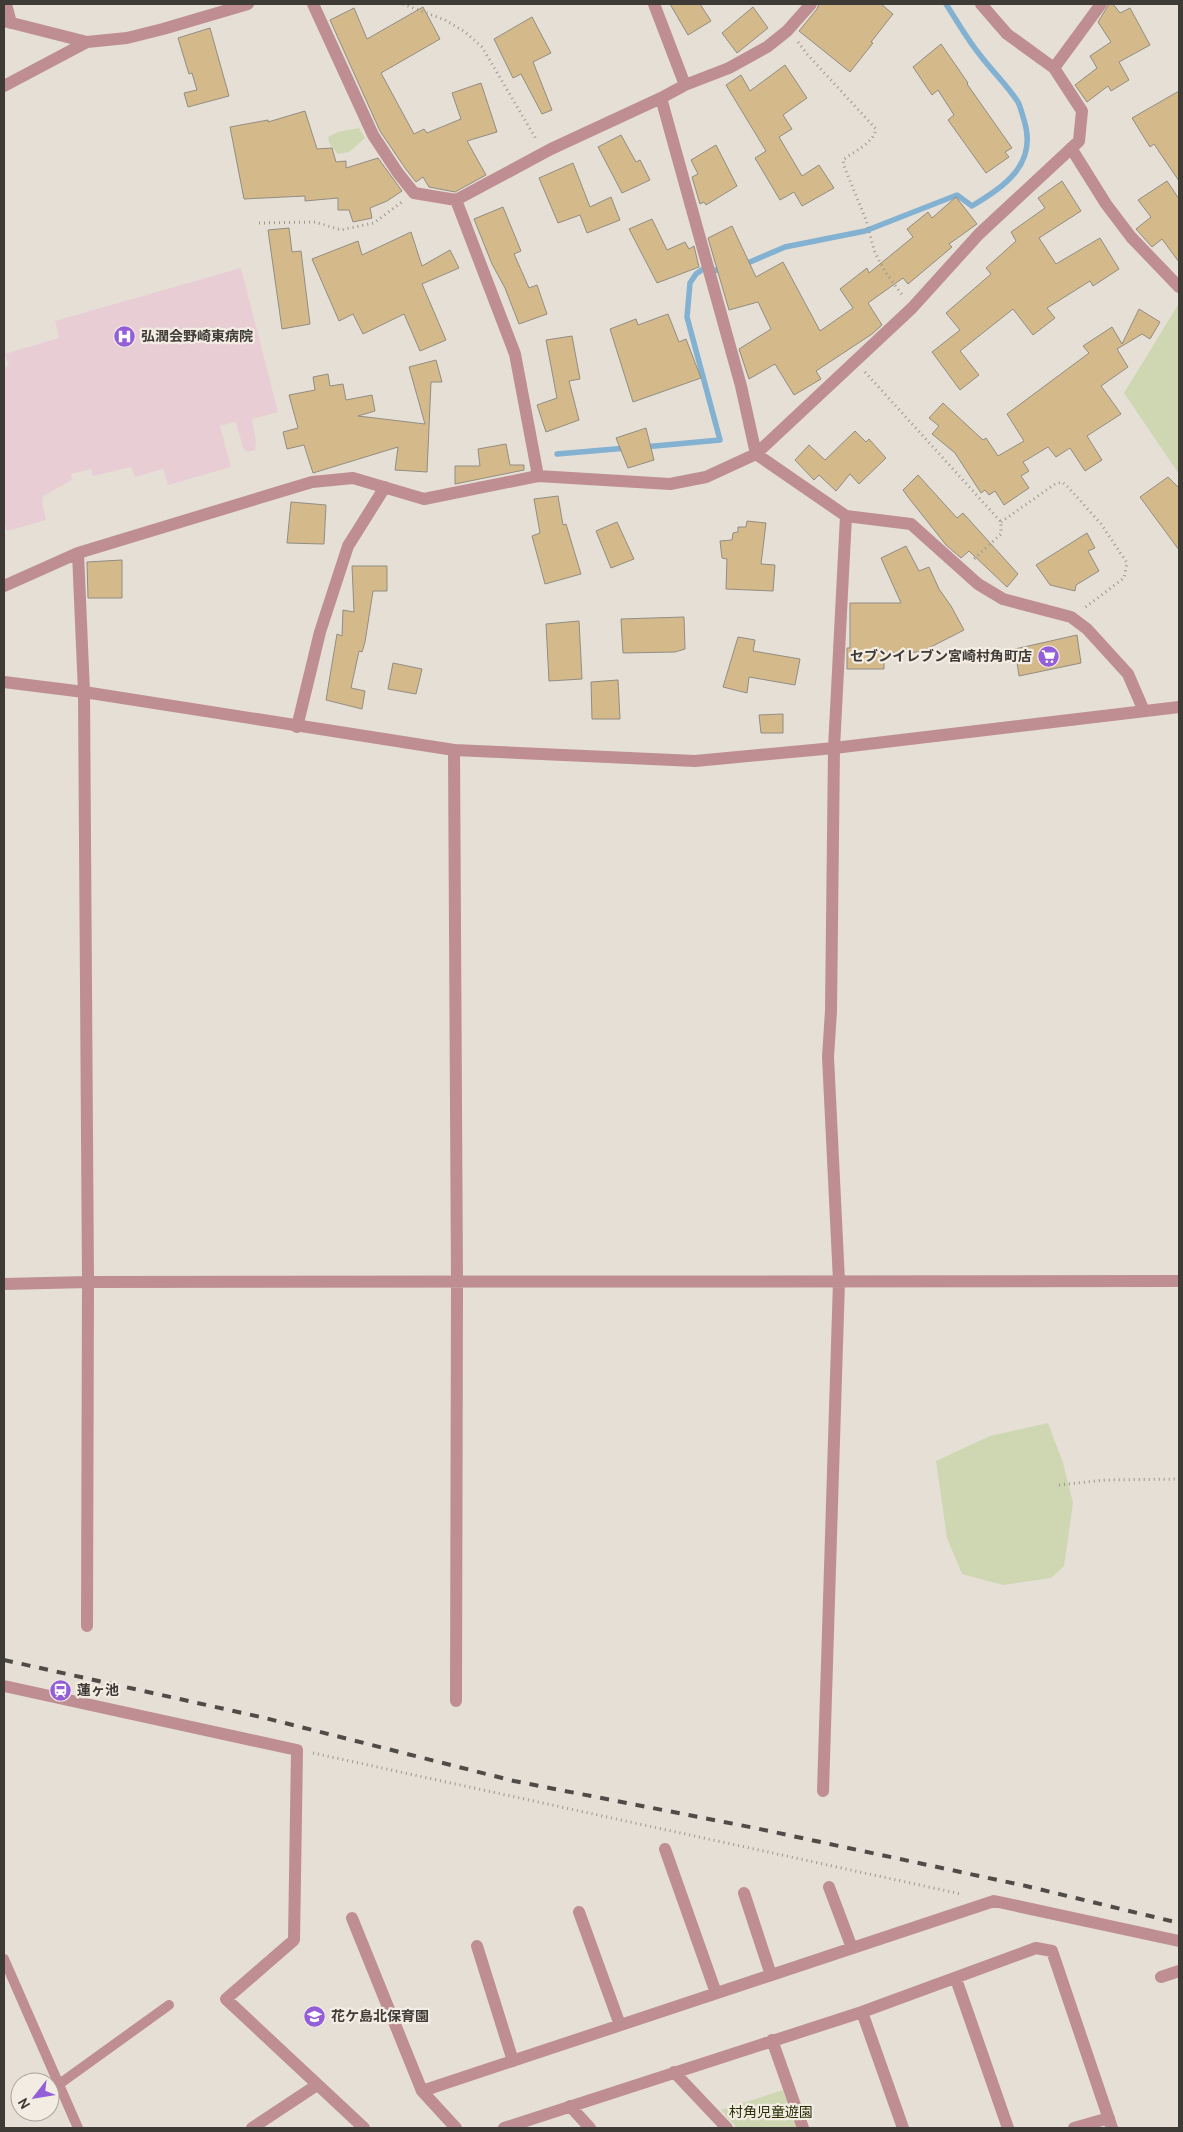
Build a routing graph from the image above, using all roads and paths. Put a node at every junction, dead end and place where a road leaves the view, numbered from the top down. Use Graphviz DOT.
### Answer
graph roads {
  1 [pos="6,4"];
  2 [pos="248,4"];
  3 [pos="313,4"];
  4 [pos="403,4"];
  5 [pos="654,4"];
  6 [pos="811,4"];
  7 [pos="981,4"];
  8 [pos="1101,4"];
  9 [pos="8,22"];
  10 [pos="789,29"];
  11 [pos="87,42"];
  12 [pos="1054,68"];
  13 [pos="685,85"];
  14 [pos="4,86"];
  15 [pos="661,98"];
  16 [pos="1071,148"];
  17 [pos="544,153"];
  18 [pos="412,191"];
  19 [pos="456,200"];
  20 [pos="259,222"];
  21 [pos="1179,287"];
  22 [pos="912,308"];
  23 [pos="855,361"];
  24 [pos="756,454"];
  25 [pos="538,476"];
  26 [pos="385,487"];
  27 [pos="846,516"];
  28 [pos="1000,522"];
  29 [pos="78,553"];
  30 [pos="962,570"];
  31 [pos="4,586"];
  32 [pos="1072,618"];
  33 [pos="4,682"];
  34 [pos="84,692"];
  35 [pos="1179,707"];
  36 [pos="1144,711"];
  37 [pos="297,726"];
  38 [pos="834,748"];
  39 [pos="454,750"];
  40 [pos="839,1281"];
  41 [pos="1179,1281"];
  42 [pos="88,1282"];
  43 [pos="457,1283"];
  44 [pos="4,1284"];
  45 [pos="1179,1479"];
  46 [pos="1059,1485"];
  47 [pos="87,1626"];
  48 [pos="4,1686"];
  49 [pos="456,1701"];
  50 [pos="297,1750"];
  51 [pos="823,1791"];
  52 [pos="665,1849"];
  53 [pos="829,1887"];
  54 [pos="744,1893"];
  55 [pos="964,1895"];
  56 [pos="579,1912"];
  57 [pos="352,1918"];
  58 [pos="1179,1942"];
  59 [pos="477,1946"];
  60 [pos="852,1948"];
  61 [pos="4,1959"];
  62 [pos="1179,1971"];
  63 [pos="771,1975"];
  64 [pos="1160,1977"];
  65 [pos="956,1978"];
  66 [pos="716,1993"];
  67 [pos="169,2005"];
  68 [pos="862,2012"];
  69 [pos="620,2026"];
  70 [pos="772,2040"];
  71 [pos="514,2061"];
  72 [pos="52,2072"];
  73 [pos="674,2072"];
  74 [pos="60,2084"];
  75 [pos="317,2085"];
  76 [pos="60,2089"];
  77 [pos="422,2091"];
  78 [pos="570,2106"];
  79 [pos="1111,2123"];
  80 [pos="78,2128"];
  81 [pos="252,2128"];
  82 [pos="364,2128"];
  83 [pos="456,2128"];
  84 [pos="504,2128"];
  85 [pos="590,2128"];
  86 [pos="727,2128"];
  87 [pos="803,2128"];
  88 [pos="903,2128"];
  89 [pos="1008,2128"];
  90 [pos="1074,2128"];
  1 -- 9 [label="street"];
  2 -- 11 [label="street"];
  3 -- 18 [label="street"];
  4 -- 17 [label="path"];
  5 -- 13 [label="street"];
  6 -- 10 [label="street"];
  7 -- 12 [label="street"];
  8 -- 12 [label="street"];
  9 -- 11 [label="street"];
  10 -- 13 [label="street"];
  10 -- 22 [label="path"];
  11 -- 14 [label="street"];
  12 -- 16 [label="street"];
  13 -- 15 [label="street"];
  15 -- 17 [label="street"];
  15 -- 24 [label="street"];
  16 -- 21 [label="street"];
  16 -- 22 [label="street"];
  17 -- 19 [label="street"];
  18 -- 19 [label="street"];
  18 -- 20 [label="path"];
  19 -- 25 [label="street"];
  22 -- 23 [label="street"];
  23 -- 24 [label="street"];
  23 -- 28 [label="path"];
  24 -- 25 [label="street"];
  24 -- 27 [label="street"];
  25 -- 26 [label="street"];
  26 -- 29 [label="street"];
  26 -- 37 [label="street"];
  27 -- 30 [label="street"];
  27 -- 38 [label="street"];
  28 -- 30 [label="path"];
  28 -- 32 [label="path"];
  29 -- 31 [label="street"];
  29 -- 34 [label="street"];
  30 -- 32 [label="street"];
  32 -- 36 [label="street"];
  33 -- 34 [label="street"];
  34 -- 37 [label="street"];
  34 -- 42 [label="street"];
  35 -- 36 [label="street"];
  36 -- 38 [label="street"];
  37 -- 39 [label="street"];
  38 -- 39 [label="street"];
  38 -- 40 [label="street"];
  39 -- 43 [label="street"];
  40 -- 41 [label="street"];
  40 -- 43 [label="street"];
  40 -- 51 [label="street"];
  42 -- 43 [label="street"];
  42 -- 44 [label="street"];
  42 -- 47 [label="street"];
  43 -- 49 [label="street"];
  45 -- 46 [label="path"];
  48 -- 50 [label="street"];
  50 -- 55 [label="path"];
  50 -- 75 [label="street"];
  52 -- 66 [label="street"];
  53 -- 60 [label="street"];
  54 -- 63 [label="street"];
  56 -- 69 [label="street"];
  57 -- 77 [label="street"];
  58 -- 60 [label="street"];
  59 -- 71 [label="street"];
  60 -- 63 [label="street"];
  61 -- 72 [label="lane"];
  62 -- 64 [label="street"];
  63 -- 66 [label="street"];
  65 -- 68 [label="street"];
  65 -- 79 [label="street"];
  65 -- 89 [label="street"];
  66 -- 69 [label="street"];
  67 -- 74 [label="lane"];
  68 -- 70 [label="street"];
  68 -- 88 [label="street"];
  69 -- 71 [label="street"];
  70 -- 73 [label="street"];
  70 -- 87 [label="street"];
  71 -- 77 [label="street"];
  73 -- 78 [label="street"];
  73 -- 86 [label="street"];
  75 -- 81 [label="street"];
  75 -- 82 [label="street"];
  76 -- 80 [label="lane"];
  77 -- 83 [label="street"];
  78 -- 84 [label="street"];
  78 -- 85 [label="street"];
  79 -- 90 [label="street"];
}
